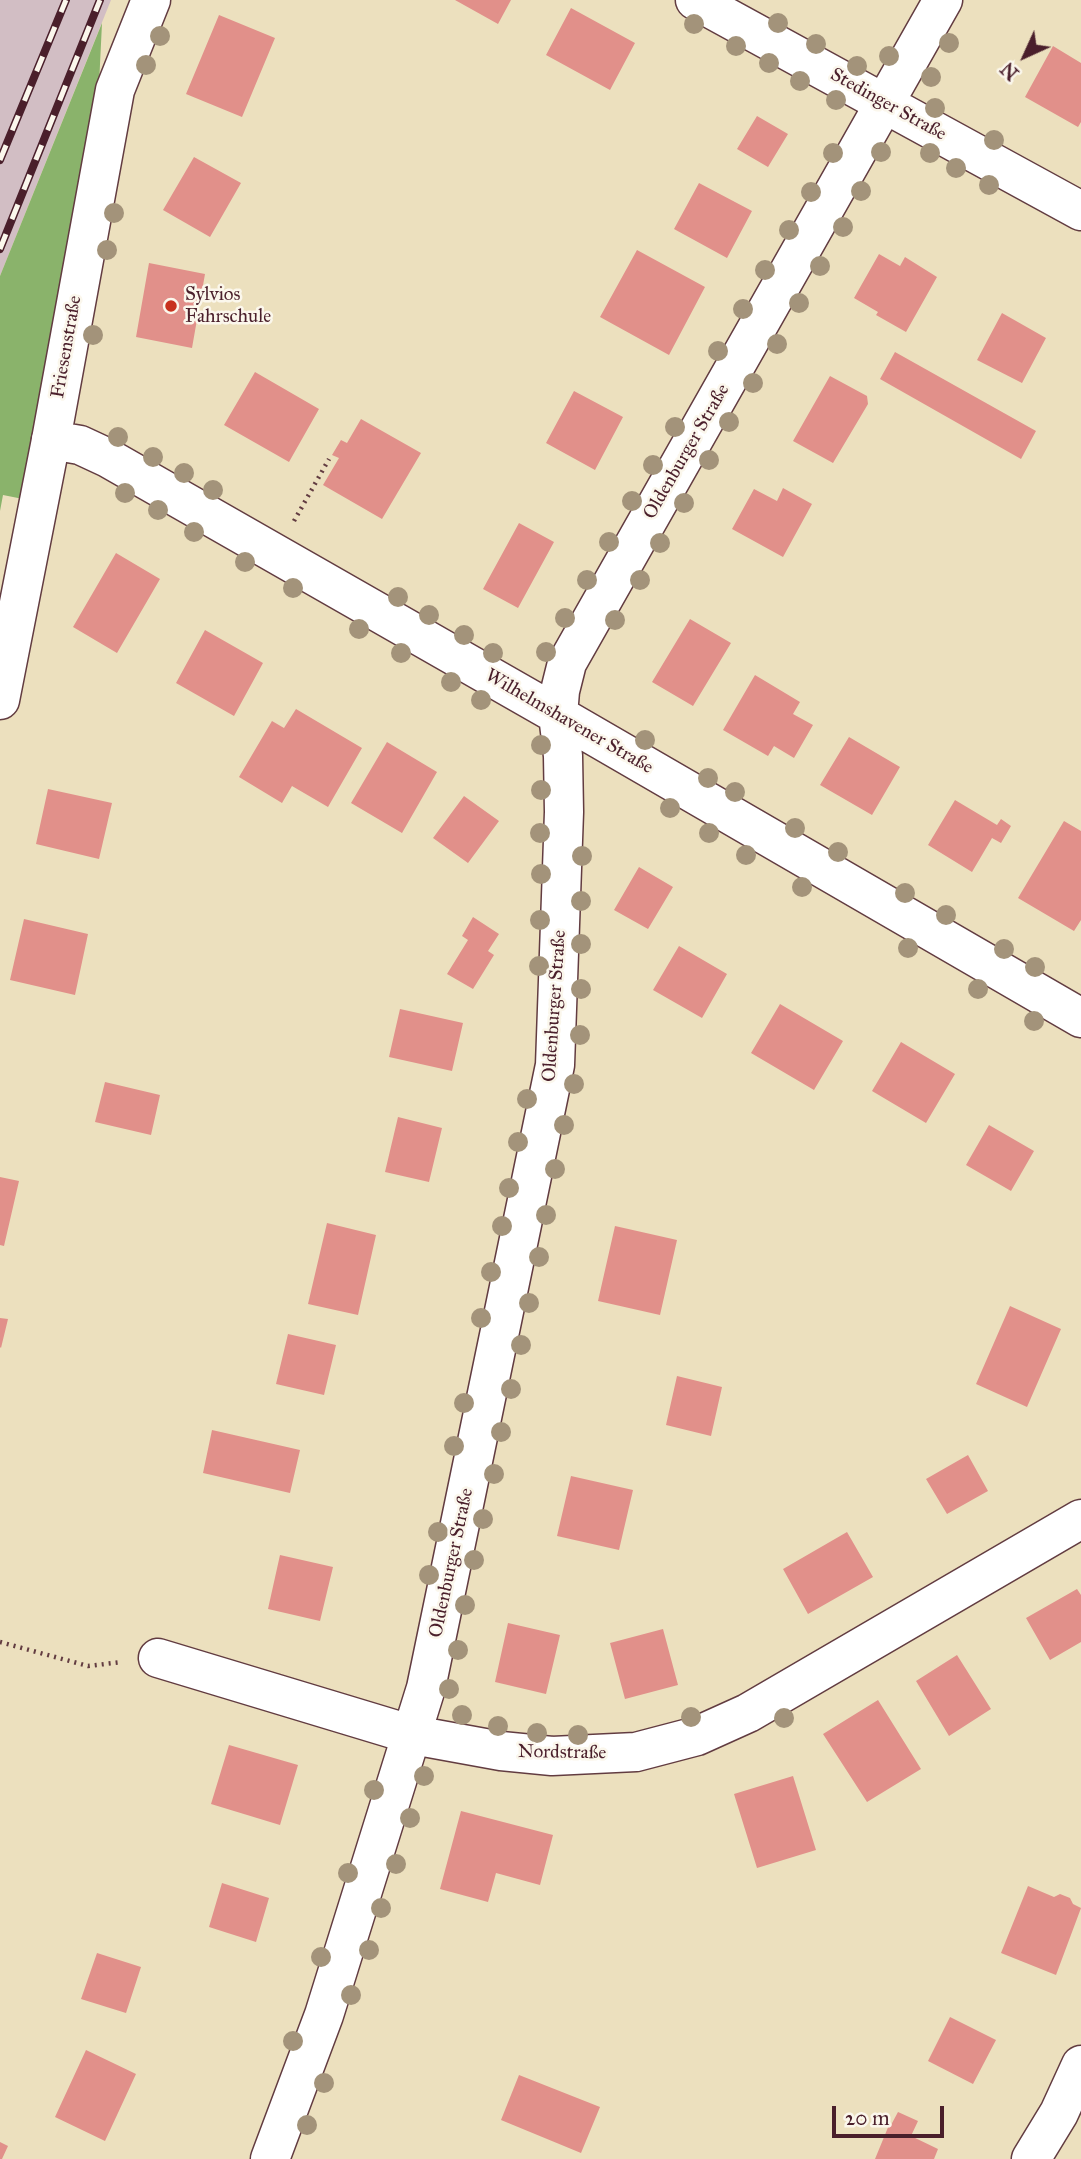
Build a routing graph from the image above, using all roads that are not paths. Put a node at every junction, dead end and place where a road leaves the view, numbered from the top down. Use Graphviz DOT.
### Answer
graph roads {
  1 [pos="151,0"];
  2 [pos="695,0"];
  3 [pos="943,0"];
  4 [pos="884,102"];
  5 [pos="1081,211"];
  6 [pos="51,440"];
  7 [pos="0,700"];
  8 [pos="558,715"];
  9 [pos="1081,1018"];
  10 [pos="1081,1519"];
  11 [pos="158,1658"];
  12 [pos="413,1735"];
  13 [pos="1081,2065"];
  14 [pos="270,2159"];
  15 [pos="1031,2159"];
  1 -- 6 [label="street, Friesenstraße"];
  2 -- 4 [label="street, Stedinger Straße"];
  3 -- 4 [label="street, Oldenburger Straße"];
  4 -- 5 [label="street, Stedinger Straße"];
  4 -- 8 [label="street, Oldenburger Straße"];
  6 -- 7 [label="street, Friesenstraße"];
  6 -- 8 [label="street, Wilhelmshavener Straße"];
  8 -- 9 [label="street, Wilhelmshavener Straße"];
  8 -- 12 [label="street, Oldenburger Straße"];
  10 -- 12 [label="street, Nordstraße"];
  11 -- 12 [label="street, Nordstraße"];
  12 -- 14 [label="street, Oldenburger Straße"];
  13 -- 15 [label="street"];
}
